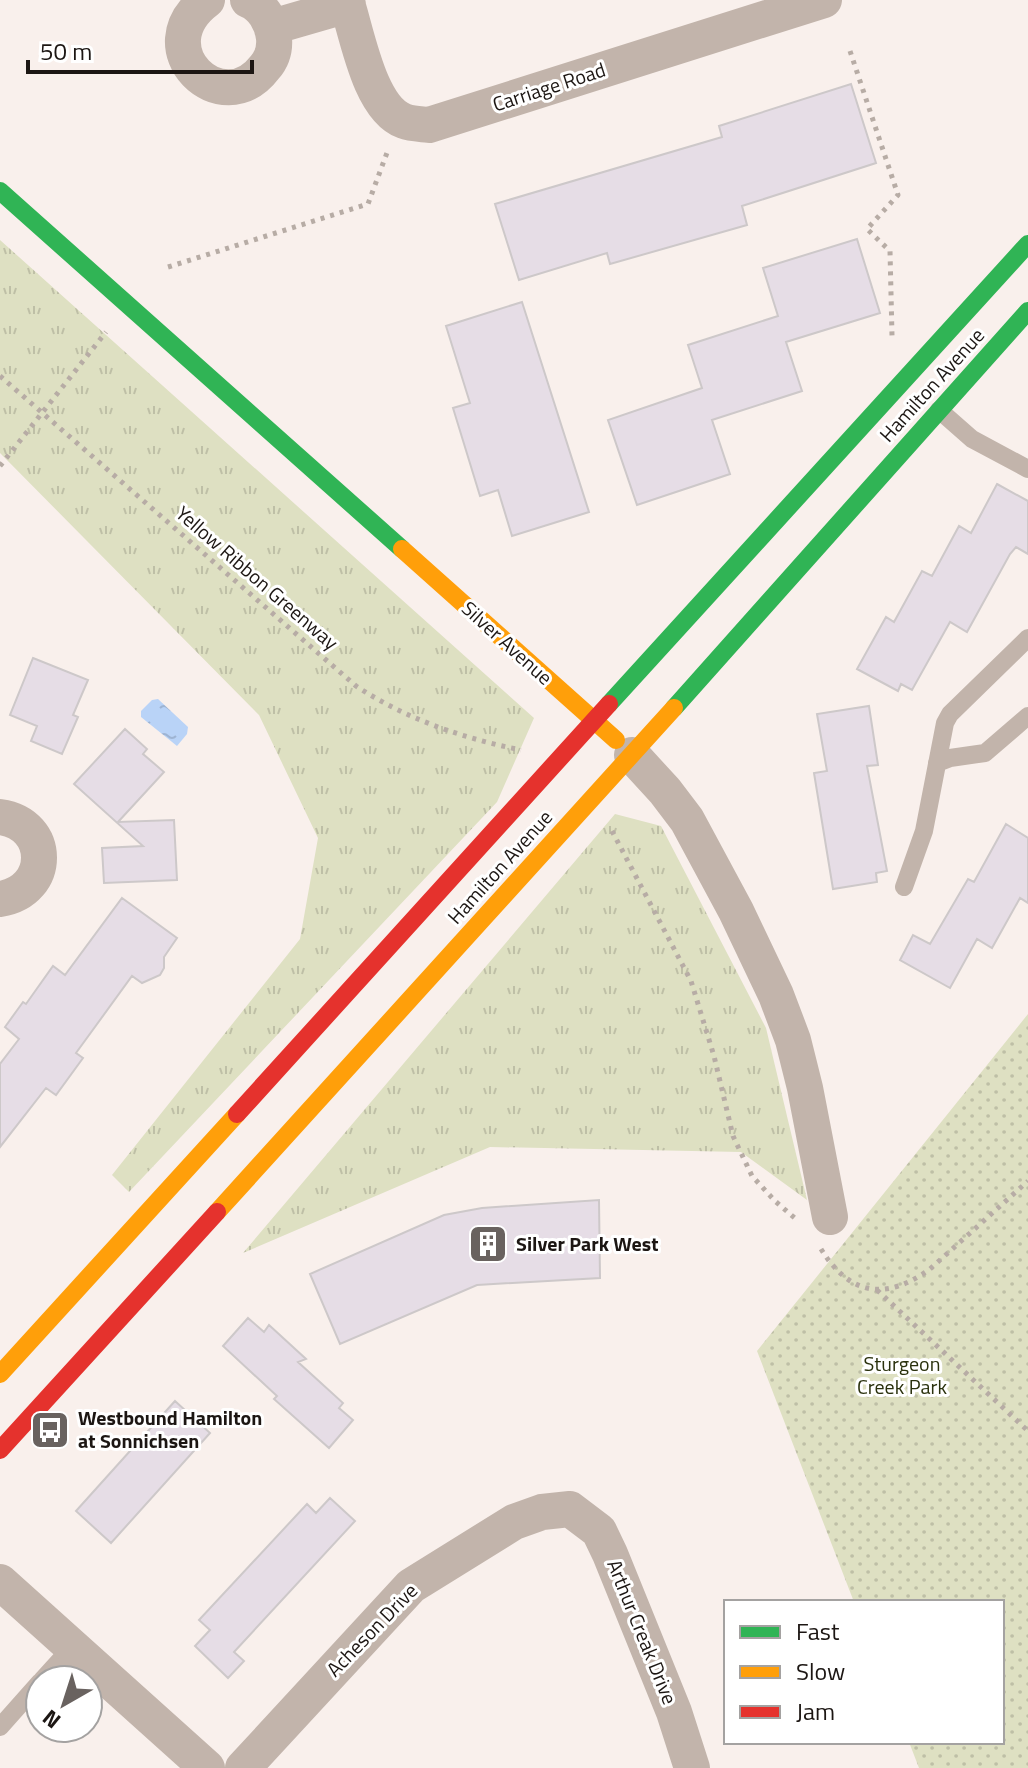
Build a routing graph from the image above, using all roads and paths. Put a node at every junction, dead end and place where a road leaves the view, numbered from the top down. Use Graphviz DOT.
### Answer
graph roads {
  1 [pos="207,0"];
  2 [pos="248,0"];
  3 [pos="824,0"];
  4 [pos="347,2"];
  5 [pos="272,27"];
  6 [pos="850,51"];
  7 [pos="400,119"];
  8 [pos="0,191"];
  9 [pos="1028,244"];
  10 [pos="168,267"];
  11 [pos="1028,311"];
  12 [pos="107,331"];
  13 [pos="892,336"];
  14 [pos="0,376"];
  15 [pos="939,410"];
  16 [pos="43,414"];
  17 [pos="0,466"];
  18 [pos="1028,469"];
  19 [pos="1028,638"];
  20 [pos="1028,716"];
  21 [pos="595,722"];
  22 [pos="632,755"];
  23 [pos="937,763"];
  24 [pos="548,773"];
  25 [pos="585,807"];
  26 [pos="0,817"];
  27 [pos="904,887"];
  28 [pos="0,899"];
  29 [pos="1028,1181"];
  30 [pos="818,1229"];
  31 [pos="876,1289"];
  32 [pos="0,1374"];
  33 [pos="1028,1431"];
  34 [pos="0,1450"];
  35 [pos="570,1509"];
  36 [pos="0,1582"];
  37 [pos="72,1647"];
  38 [pos="56,1664"];
  39 [pos="24,1700"];
  40 [pos="0,1727"];
  41 [pos="207,1768"];
  42 [pos="243,1768"];
  43 [pos="692,1768"];
  1 -- 5 [label="street"];
  2 -- 5 [label="street"];
  3 -- 7 [label="street, Carriage Road"];
  4 -- 5 [label="street"];
  4 -- 7 [label="street"];
  6 -- 13 [label="path"];
  7 -- 10 [label="path"];
  8 -- 21 [label="street, Silver Avenue"];
  9 -- 21 [label="street, Hamilton Avenue"];
  11 -- 15 [label="street, Hamilton Avenue"];
  12 -- 16 [label="path"];
  14 -- 16 [label="path, Yellow Ribbon Greenway"];
  15 -- 18 [label="lane"];
  15 -- 22 [label="street, Hamilton Avenue"];
  16 -- 17 [label="path"];
  16 -- 24 [label="path, Yellow Ribbon Greenway"];
  19 -- 23 [label="lane"];
  20 -- 23 [label="lane"];
  21 -- 22 [label="street, Silver Avenue"];
  21 -- 24 [label="street, Hamilton Avenue"];
  22 -- 25 [label="street, Hamilton Avenue"];
  22 -- 30 [label="street, Silver Avenue"];
  23 -- 27 [label="lane"];
  24 -- 32 [label="street, Hamilton Avenue"];
  25 -- 30 [label="path"];
  25 -- 34 [label="street, Hamilton Avenue"];
  26 -- 28 [label="street"];
  29 -- 31 [label="path"];
  30 -- 31 [label="path"];
  31 -- 33 [label="path"];
  35 -- 42 [label="street, Acheson Drive"];
  35 -- 43 [label="street, Arthur Creak Drive"];
  36 -- 37 [label="street"];
  37 -- 38 [label="lane"];
  37 -- 41 [label="street"];
  39 -- 40 [label="lane"];
}
